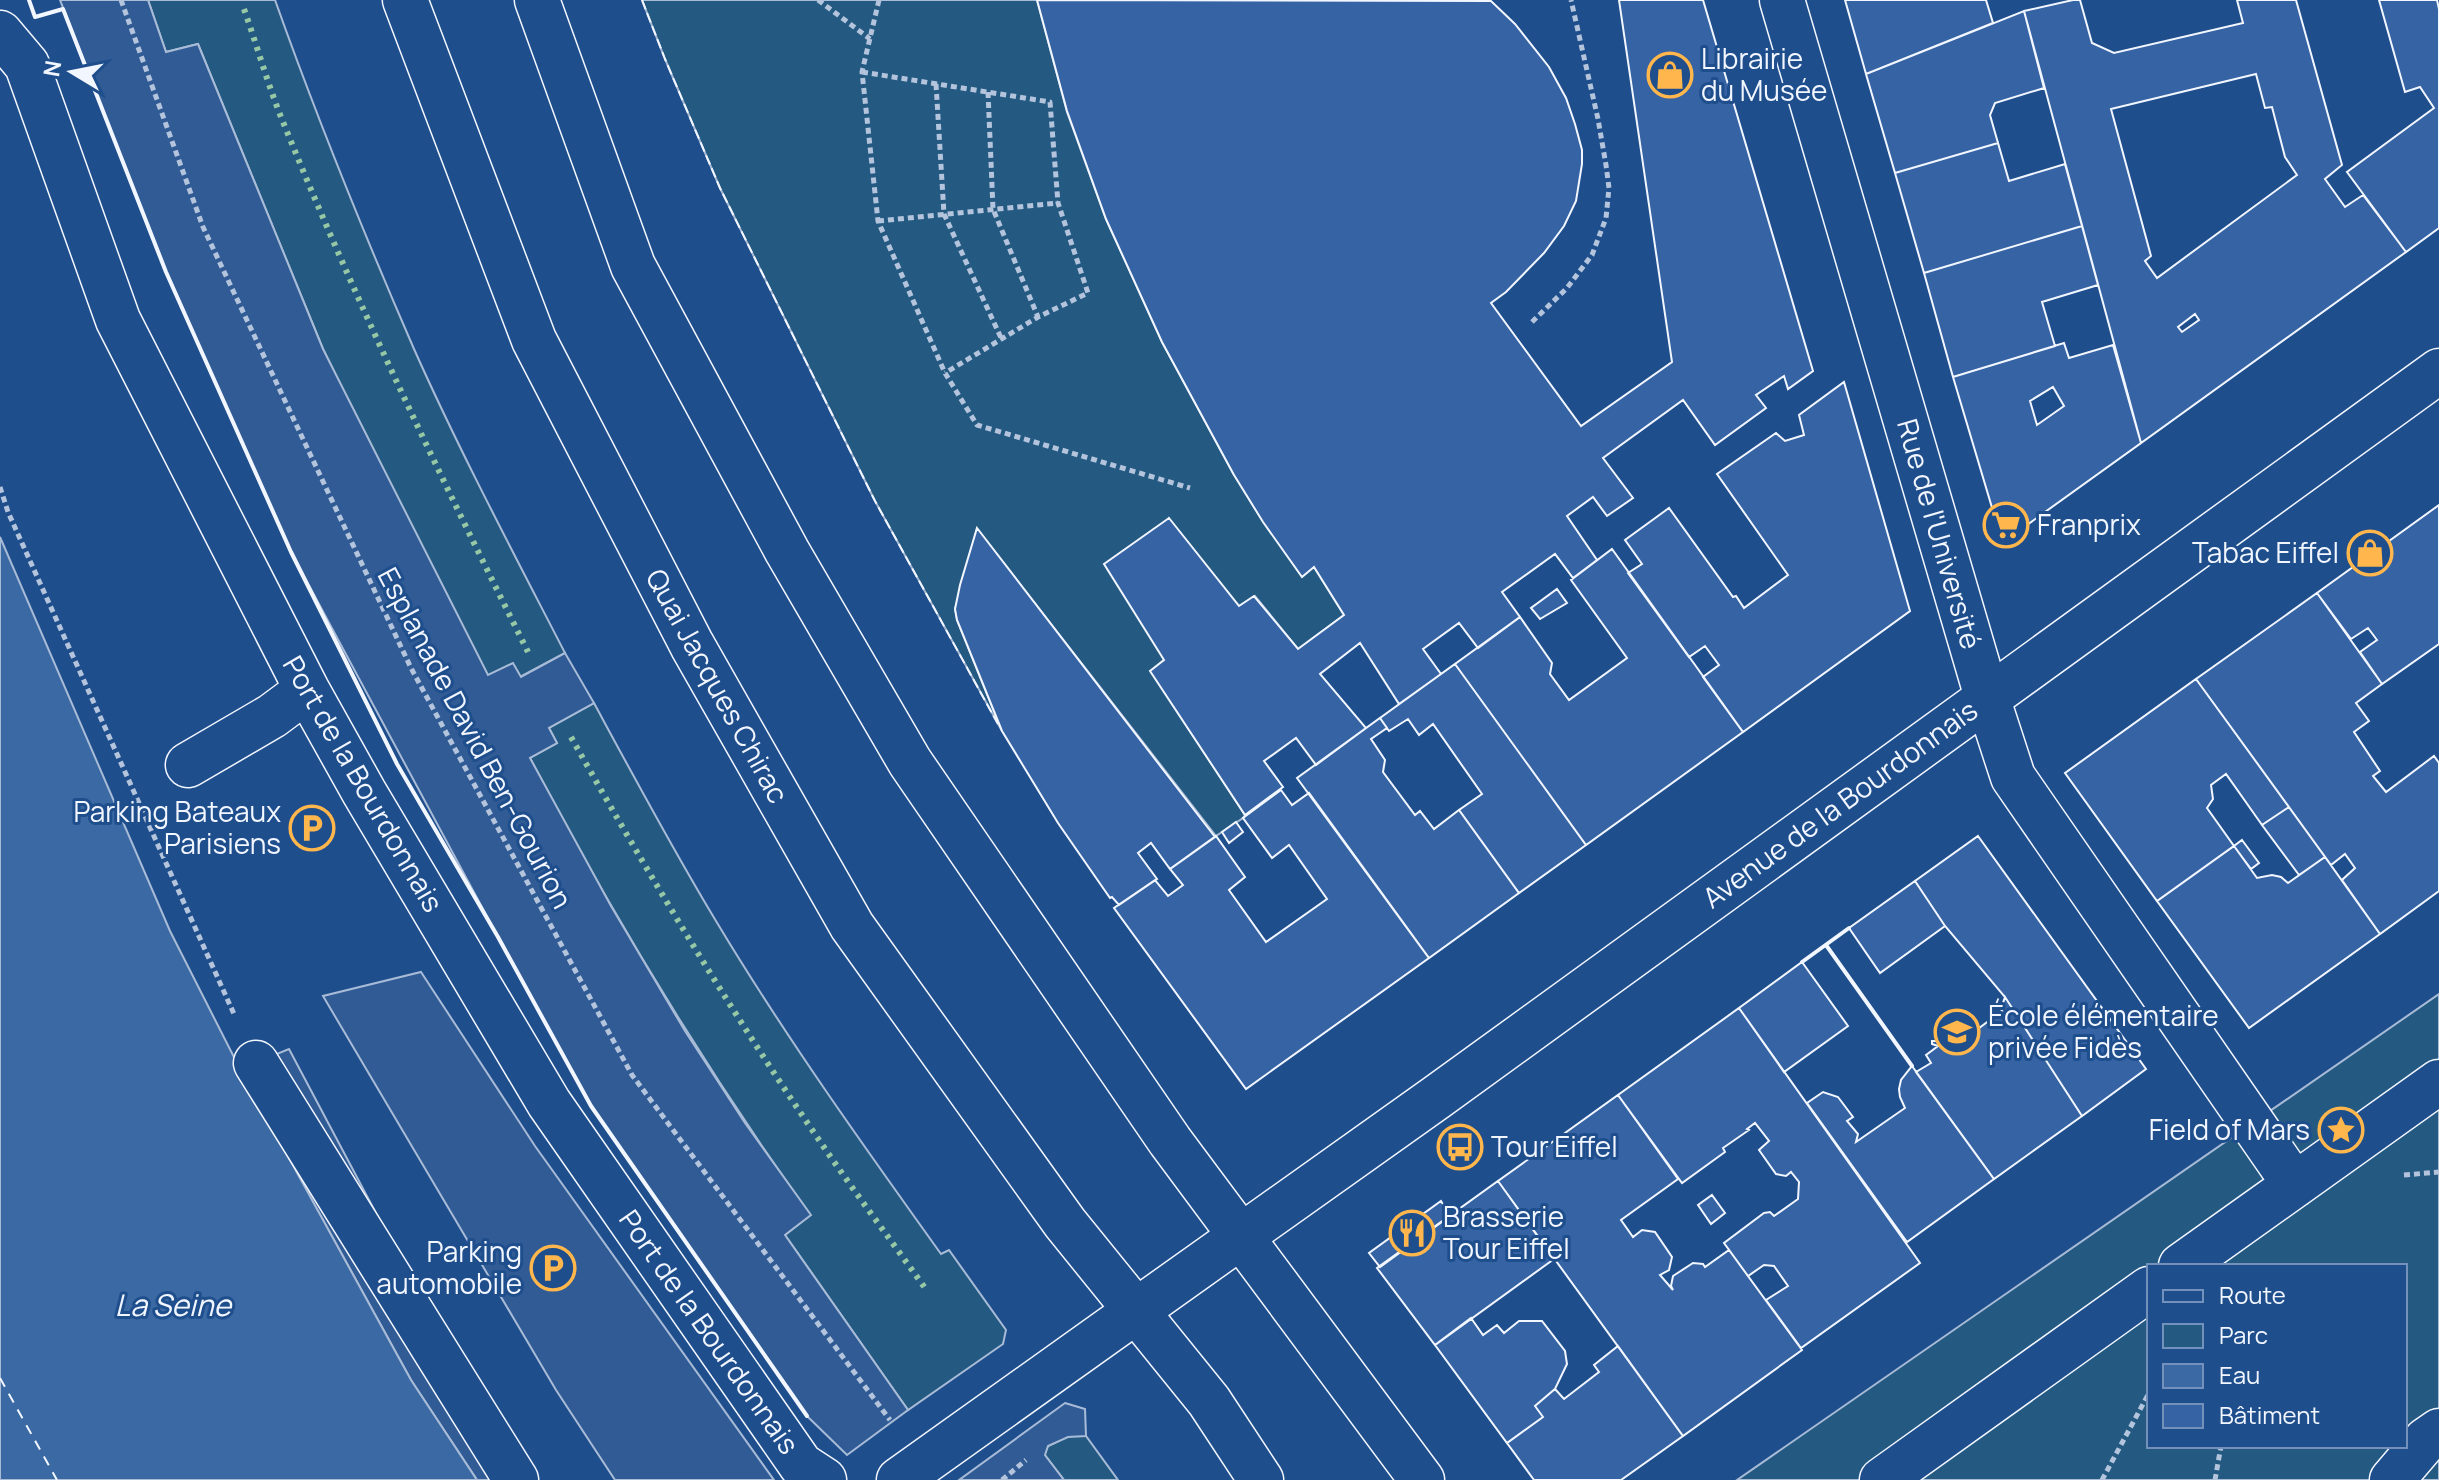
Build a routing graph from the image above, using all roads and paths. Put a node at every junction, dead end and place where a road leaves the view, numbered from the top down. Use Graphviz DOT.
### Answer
graph roads {
  1 [pos="121,0"];
  2 [pos="405,0"];
  3 [pos="537,0"];
  4 [pos="818,0"];
  5 [pos="879,0"];
  6 [pos="1571,0"];
  7 [pos="1782,0"];
  8 [pos="0,33"];
  9 [pos="870,39"];
  10 [pos="862,72"];
  11 [pos="936,84"];
  12 [pos="988,92"];
  13 [pos="1058,203"];
  14 [pos="993,209"];
  15 [pos="944,214"];
  16 [pos="878,221"];
  17 [pos="1038,317"];
  18 [pos="1532,322"];
  19 [pos="1002,340"];
  20 [pos="2439,371"];
  21 [pos="945,373"];
  22 [pos="0,487"];
  23 [pos="1190,488"];
  24 [pos="307,690"];
  25 [pos="1987,697"];
  26 [pos="188,765"];
  27 [pos="256,1063"];
  28 [pos="2439,1082"];
  29 [pos="2295,1185"];
  30 [pos="1240,1237"];
  31 [pos="2184,1264"];
  32 [pos="2147,1290"];
  33 [pos="1136,1311"];
  34 [pos="2147,1397"];
  35 [pos="891,1422"];
  36 [pos="2439,1431"];
  37 [pos="2221,1448"];
  38 [pos="516,1480"];
  39 [pos="824,1480"];
  40 [pos="899,1480"];
  41 [pos="1261,1480"];
  42 [pos="1422,1480"];
  43 [pos="1882,1480"];
  44 [pos="2102,1480"];
  45 [pos="2215,1480"];
  46 [pos="2392,1480"];
  1 -- 35 [label="path, Esplanade David Ben-Gourion"];
  2 -- 33 [label="main road, Quai Jacques Chirac"];
  3 -- 30 [label="main road"];
  4 -- 9 [label="path"];
  5 -- 9 [label="path"];
  6 -- 18 [label="path"];
  7 -- 25 [label="main road, Rue de l'Université"];
  8 -- 24 [label="main road, Port de la Bourdonnais"];
  9 -- 10 [label="path"];
  10 -- 11 [label="path"];
  10 -- 16 [label="path"];
  11 -- 12 [label="path"];
  11 -- 15 [label="path"];
  12 -- 13 [label="path"];
  12 -- 14 [label="path"];
  13 -- 14 [label="path"];
  13 -- 17 [label="path"];
  14 -- 15 [label="path"];
  14 -- 17 [label="path"];
  15 -- 16 [label="path"];
  15 -- 19 [label="path"];
  16 -- 21 [label="path"];
  17 -- 19 [label="path"];
  19 -- 21 [label="path"];
  20 -- 25 [label="main road, Avenue de la Bourdonnais"];
  21 -- 23 [label="path"];
  22 -- 27 [label="path"];
  24 -- 26 [label="main road"];
  24 -- 39 [label="main road, Port de la Bourdonnais"];
  25 -- 29 [label="main road, Rue de l'Université"];
  25 -- 30 [label="main road, Avenue de la Bourdonnais"];
  27 -- 38 [label="main road"];
  28 -- 29 [label="main road"];
  29 -- 31 [label="main road"];
  30 -- 33 [label="main road"];
  30 -- 42 [label="main road"];
  32 -- 43 [label="main road"];
  33 -- 40 [label="main road"];
  33 -- 41 [label="main road, Quai Jacques Chirac"];
  34 -- 44 [label="path"];
  36 -- 46 [label="main road"];
  37 -- 45 [label="path"];
}
